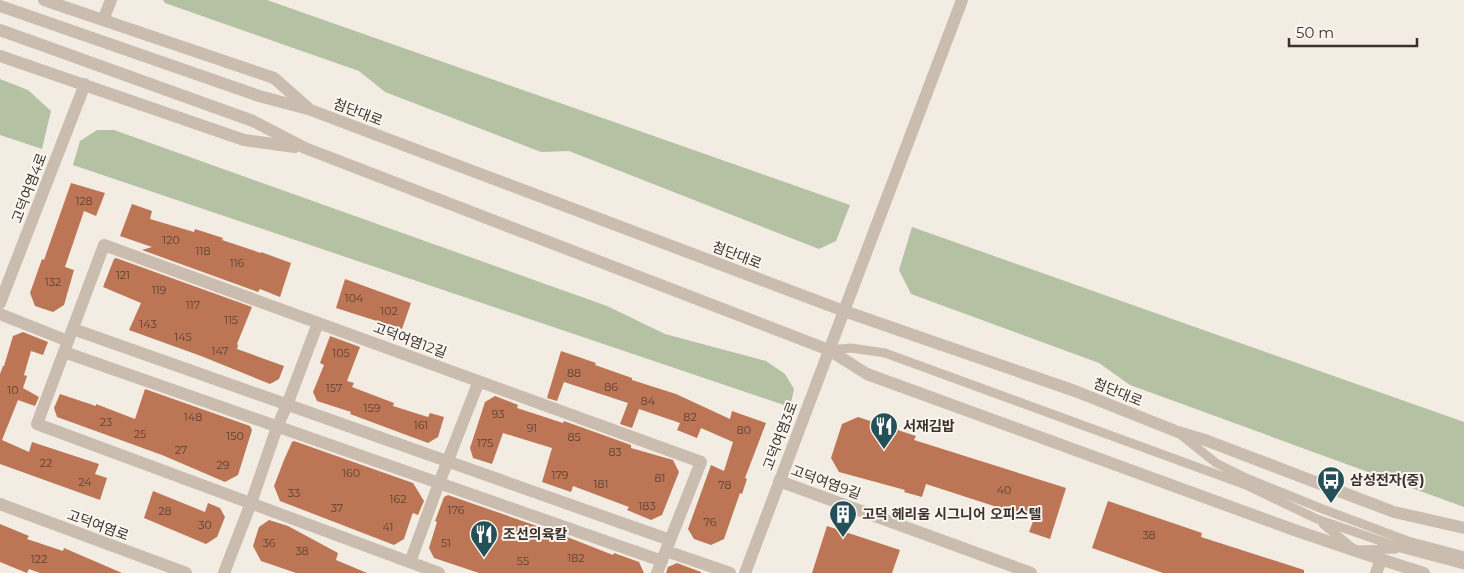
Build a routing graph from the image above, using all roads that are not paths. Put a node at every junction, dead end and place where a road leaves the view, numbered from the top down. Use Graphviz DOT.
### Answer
graph roads {
  1 [pos="44,0"];
  2 [pos="111,0"];
  3 [pos="962,0"];
  4 [pos="0,6"];
  5 [pos="103,20"];
  6 [pos="0,30"];
  7 [pos="0,56"];
  8 [pos="85,84"];
  9 [pos="308,109"];
  10 [pos="305,148"];
  11 [pos="0,303"];
  12 [pos="844,311"];
  13 [pos="0,314"];
  14 [pos="318,323"];
  15 [pos="68,341"];
  16 [pos="829,350"];
  17 [pos="479,381"];
  18 [pos="287,405"];
  19 [pos="277,426"];
  20 [pos="1178,432"];
  21 [pos="447,462"];
  22 [pos="778,481"];
  23 [pos="438,483"];
  24 [pos="251,503"];
  25 [pos="0,504"];
  26 [pos="1317,519"];
  27 [pos="1464,528"];
  28 [pos="1404,549"];
  29 [pos="1356,550"];
  30 [pos="666,551"];
  31 [pos="1464,556"];
  32 [pos="1381,560"];
  33 [pos="410,562"];
  34 [pos="1464,565"];
  35 [pos="186,573"];
  36 [pos="224,573"];
  37 [pos="439,573"];
  38 [pos="657,573"];
  39 [pos="730,573"];
  40 [pos="745,573"];
  41 [pos="1031,573"];
  42 [pos="1376,573"];
  43 [pos="1424,573"];
  1 -- 5 [label="street"];
  2 -- 5 [label="street"];
  3 -- 12 [label="street, 고덕여염3로"];
  4 -- 9 [label="street, 첨단대로"];
  5 -- 9 [label="street"];
  6 -- 10 [label="street"];
  7 -- 8 [label="street"];
  8 -- 10 [label="street"];
  8 -- 11 [label="street, 고덕여염4로"];
  9 -- 12 [label="street, 첨단대로"];
  10 -- 16 [label="street"];
  12 -- 16 [label="street, 고덕여염3로"];
  12 -- 20 [label="street, 첨단대로"];
  13 -- 15 [label="street"];
  14 -- 15 [label="street, 고덕여염12길"];
  14 -- 17 [label="street, 고덕여염12길"];
  14 -- 18 [label="street"];
  15 -- 18 [label="street"];
  15 -- 19 [label="street"];
  15 -- 24 [label="street, 고덕여염12길"];
  16 -- 22 [label="street, 고덕여염3로"];
  16 -- 26 [label="lane"];
  16 -- 29 [label="street"];
  17 -- 21 [label="street"];
  17 -- 30 [label="street, 고덕여염12길"];
  18 -- 19 [label="street"];
  18 -- 21 [label="street"];
  19 -- 23 [label="street"];
  19 -- 24 [label="street"];
  20 -- 27 [label="street, 첨단대로"];
  20 -- 31 [label="lane"];
  21 -- 23 [label="street"];
  21 -- 30 [label="street"];
  22 -- 40 [label="street, 고덕여염3로"];
  22 -- 41 [label="street, 고덕여염9길"];
  23 -- 30 [label="street"];
  23 -- 33 [label="street"];
  24 -- 33 [label="street, 고덕여염12길"];
  24 -- 36 [label="street"];
  25 -- 35 [label="street, 고덕여염로"];
  26 -- 28 [label="lane"];
  26 -- 29 [label="lane"];
  28 -- 29 [label="lane"];
  28 -- 34 [label="lane"];
  29 -- 32 [label="street"];
  30 -- 38 [label="street, 고덕여염12길"];
  30 -- 39 [label="street"];
  32 -- 42 [label="street"];
  32 -- 43 [label="street"];
  33 -- 37 [label="street, 고덕여염12길"];
}
